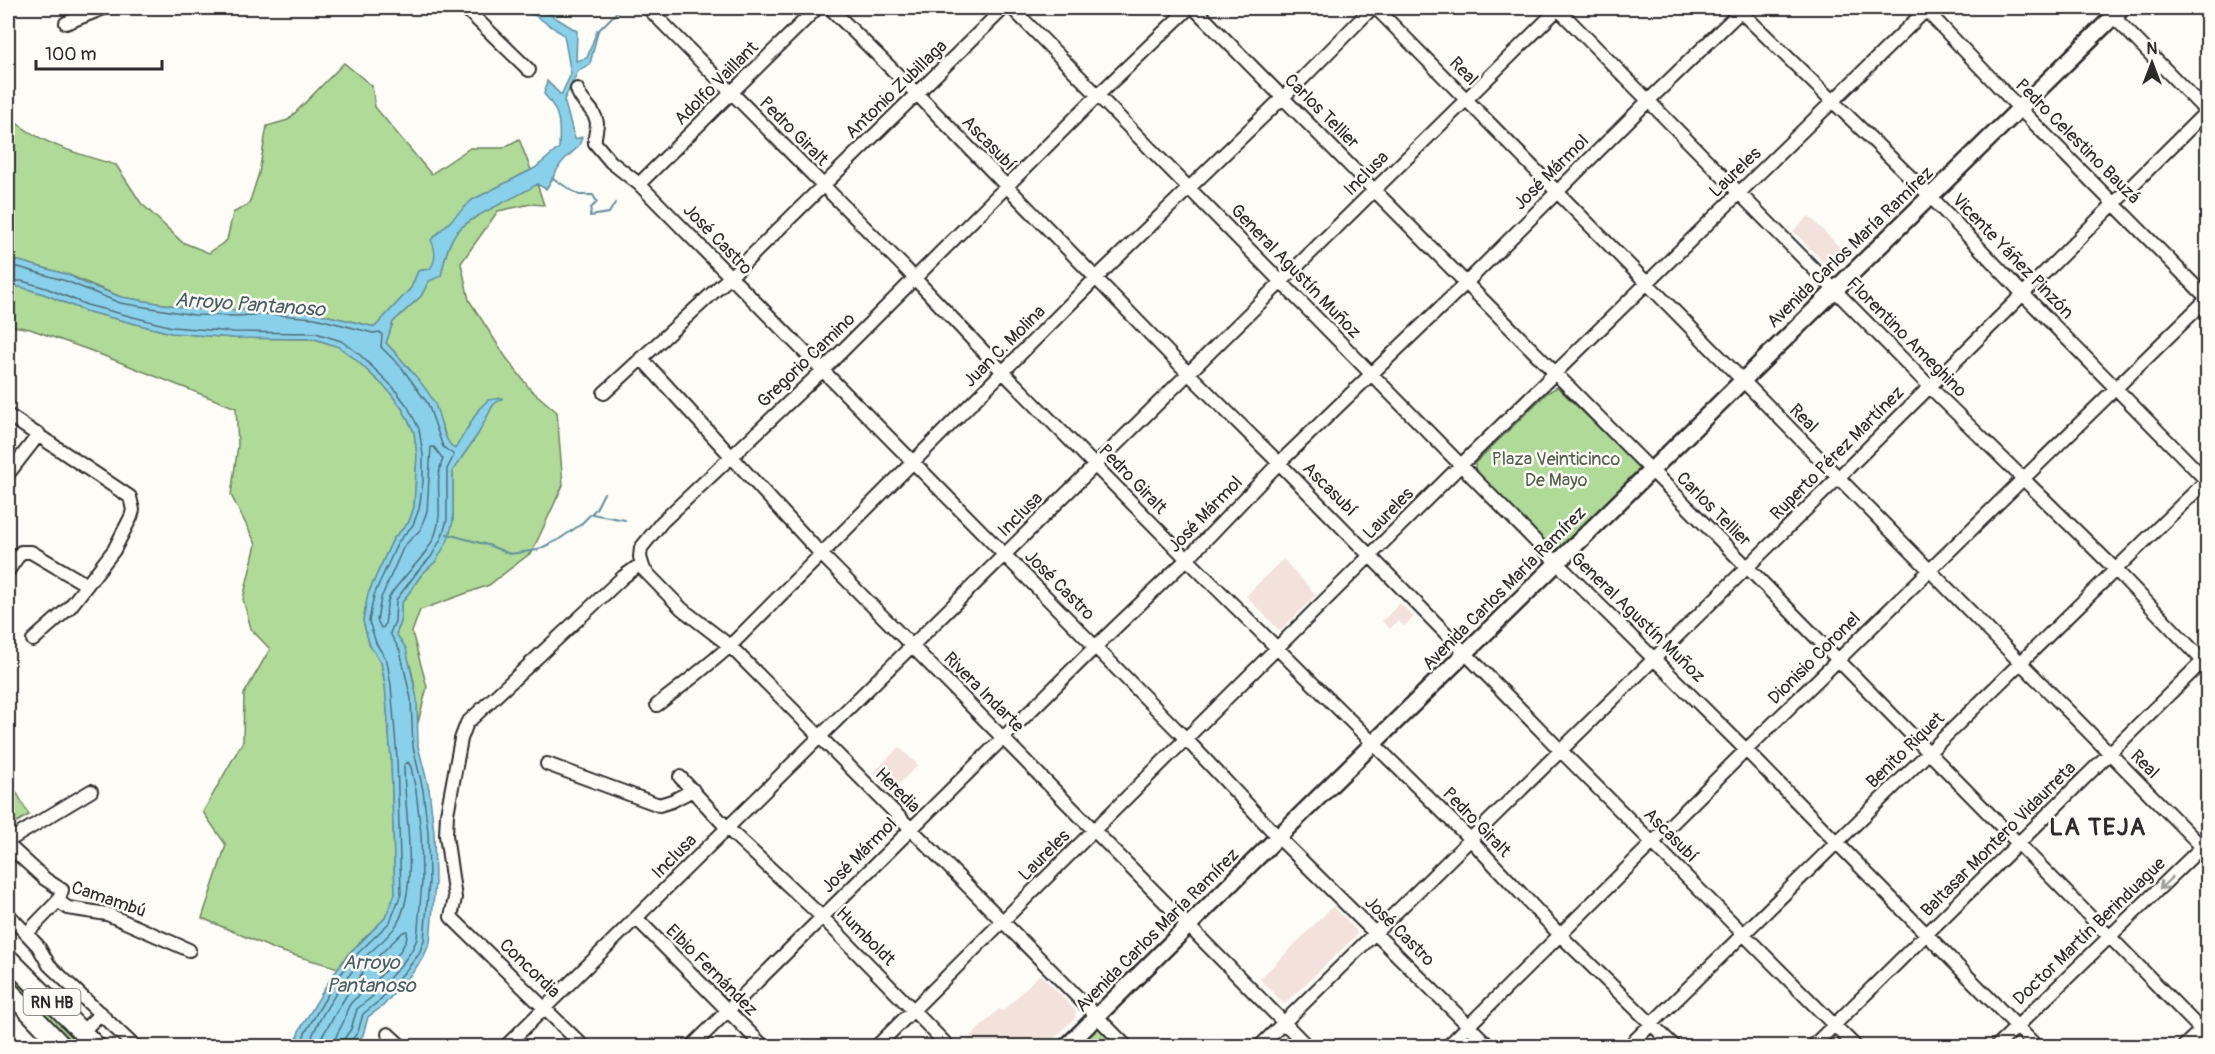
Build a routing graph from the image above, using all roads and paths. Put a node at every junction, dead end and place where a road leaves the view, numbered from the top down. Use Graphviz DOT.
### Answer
graph roads {
  1 [pos="104,8"];
  2 [pos="465,8"];
  3 [pos="648,8"];
  4 [pos="818,8"];
  5 [pos="830,8"];
  6 [pos="1004,8"];
  7 [pos="1012,8"];
  8 [pos="1192,8"];
  9 [pos="1374,8"];
  10 [pos="1558,8"];
  11 [pos="1926,8"];
  12 [pos="1741,9"];
  13 [pos="2113,10"];
  14 [pos="66,23"];
  15 [pos="529,70"];
  16 [pos="577,89"];
  17 [pos="732,93"];
  18 [pos="917,93"];
  19 [pos="1098,95"];
  20 [pos="1283,97"];
  21 [pos="1466,99"];
  22 [pos="1649,100"];
  23 [pos="1833,102"];
  24 [pos="2020,109"];
  25 [pos="2207,111"];
  26 [pos="639,184"];
  27 [pos="822,185"];
  28 [pos="1007,187"];
  29 [pos="1190,188"];
  30 [pos="1375,189"];
  31 [pos="1557,191"];
  32 [pos="1739,192"];
  33 [pos="1930,196"];
  34 [pos="2114,203"];
  35 [pos="730,278"];
  36 [pos="914,278"];
  37 [pos="1096,278"];
  38 [pos="1281,282"];
  39 [pos="1465,284"];
  40 [pos="1647,284"];
  41 [pos="1834,289"];
  42 [pos="2023,294"];
  43 [pos="2207,298"];
  44 [pos="641,358"];
  45 [pos="822,371"];
  46 [pos="1003,372"];
  47 [pos="1188,373"];
  48 [pos="1371,373"];
  49 [pos="1556,374"];
  50 [pos="1742,380"];
  51 [pos="1929,386"];
  52 [pos="2116,389"];
  53 [pos="603,393"];
  54 [pos="8,415"];
  55 [pos="39,434"];
  56 [pos="732,456"];
  57 [pos="913,462"];
  58 [pos="1279,463"];
  59 [pos="1095,465"];
  60 [pos="1461,465"];
  61 [pos="1650,470"];
  62 [pos="8,474"];
  63 [pos="1838,478"];
  64 [pos="2023,478"];
  65 [pos="2207,481"];
  66 [pos="821,554"];
  67 [pos="1004,555"];
  68 [pos="1372,556"];
  69 [pos="1187,559"];
  70 [pos="1557,563"];
  71 [pos="641,564"];
  72 [pos="1747,567"];
  73 [pos="2115,569"];
  74 [pos="8,570"];
  75 [pos="1929,570"];
  76 [pos="87,585"];
  77 [pos="33,640"];
  78 [pos="730,646"];
  79 [pos="912,646"];
  80 [pos="1095,647"];
  81 [pos="1278,648"];
  82 [pos="1466,654"];
  83 [pos="1655,659"];
  84 [pos="1838,660"];
  85 [pos="2206,661"];
  86 [pos="2020,663"];
  87 [pos="657,705"];
  88 [pos="820,736"];
  89 [pos="1004,738"];
  90 [pos="1186,739"];
  91 [pos="1374,744"];
  92 [pos="1746,750"];
  93 [pos="1561,751"];
  94 [pos="1928,752"];
  95 [pos="2110,754"];
  96 [pos="547,764"];
  97 [pos="680,777"];
  98 [pos="693,790"];
  99 [pos="91,791"];
  100 [pos="727,828"];
  101 [pos="911,829"];
  102 [pos="1094,831"];
  103 [pos="1278,837"];
  104 [pos="1470,839"];
  105 [pos="1837,842"];
  106 [pos="8,843"];
  107 [pos="1654,843"];
  108 [pos="2018,844"];
  109 [pos="2206,847"];
  110 [pos="58,902"];
  111 [pos="8,914"];
  112 [pos="822,917"];
  113 [pos="636,918"];
  114 [pos="1002,922"];
  115 [pos="1188,927"];
  116 [pos="1376,932"];
  117 [pos="27,933"];
  118 [pos="1744,933"];
  119 [pos="1560,934"];
  120 [pos="1927,934"];
  121 [pos="2110,937"];
  122 [pos="189,950"];
  123 [pos="8,958"];
  124 [pos="8,990"];
  125 [pos="545,1008"];
  126 [pos="914,1010"];
  127 [pos="728,1012"];
  128 [pos="101,1013"];
  129 [pos="1098,1017"];
  130 [pos="1284,1023"];
  131 [pos="1652,1024"];
  132 [pos="1469,1026"];
  133 [pos="1834,1026"];
  134 [pos="2017,1026"];
  135 [pos="2205,1030"];
  136 [pos="82,1032"];
  137 [pos="388,1034"];
  138 [pos="8,1043"];
  139 [pos="11,1047"];
  140 [pos="62,1047"];
  141 [pos="96,1047"];
  142 [pos="134,1047"];
  143 [pos="401,1047"];
  144 [pos="506,1047"];
  145 [pos="583,1047"];
  146 [pos="692,1047"];
  147 [pos="763,1047"];
  148 [pos="877,1047"];
  149 [pos="948,1047"];
  150 [pos="1067,1047"];
  151 [pos="1126,1047"];
  152 [pos="1260,1047"];
  153 [pos="1307,1047"];
  154 [pos="1448,1047"];
  155 [pos="1489,1047"];
  156 [pos="1629,1047"];
  157 [pos="1674,1047"];
  158 [pos="1813,1047"];
  159 [pos="1855,1047"];
  160 [pos="1997,1047"];
  161 [pos="2036,1047"];
  162 [pos="2184,1047"];
  1 -- 14 [label="street"];
  2 -- 15 [label="street"];
  3 -- 17 [label="street, Pedro Giralt"];
  4 -- 17 [label="street, Adolfo Vaillant"];
  5 -- 18 [label="street, Ascasubí"];
  6 -- 18 [label="street, Antonio Zubillaga"];
  7 -- 19 [label="street, General Agustín Muñoz"];
  8 -- 19 [label="street, Gregorio Camino"];
  8 -- 20 [label="street, Carlos Tellier"];
  9 -- 20 [label="street, Juan C. Molina"];
  9 -- 21 [label="street, Real"];
  10 -- 21 [label="street, Inclusa"];
  10 -- 22 [label="street, Florentino Ameghino"];
  11 -- 23 [label="street, Laureles"];
  11 -- 24 [label="street, Pedro Celestino Bauzá"];
  12 -- 22 [label="street, José Mármol"];
  12 -- 23 [label="street, Vicente Yáñez Pinzón"];
  13 -- 24 [label="main road, Avenida Carlos María Ramírez"];
  13 -- 25 [label="street"];
  16 -- 26 [label="street, José Castro"];
  17 -- 26 [label="street, Adolfo Vaillant"];
  17 -- 27 [label="street, Pedro Giralt"];
  18 -- 27 [label="street, Antonio Zubillaga"];
  18 -- 28 [label="street, Ascasubí"];
  19 -- 28 [label="street, Gregorio Camino"];
  19 -- 29 [label="street, General Agustín Muñoz"];
  20 -- 29 [label="street, Juan C. Molina"];
  20 -- 30 [label="street, Carlos Tellier"];
  21 -- 30 [label="street, Inclusa"];
  21 -- 31 [label="street, Real"];
  22 -- 31 [label="street, José Mármol"];
  22 -- 32 [label="street, Florentino Ameghino"];
  23 -- 32 [label="street, Laureles"];
  23 -- 33 [label="street, Vicente Yáñez Pinzón"];
  24 -- 33 [label="main road, Avenida Carlos María Ramírez"];
  24 -- 34 [label="street, Pedro Celestino Bauzá"];
  25 -- 34 [label="street, Ruperto Pérez Martínez"];
  26 -- 35 [label="street, José Castro"];
  27 -- 35 [label="street, Antonio Zubillaga"];
  27 -- 36 [label="street, Pedro Giralt"];
  28 -- 36 [label="street, Gregorio Camino"];
  28 -- 37 [label="street, Ascasubí"];
  29 -- 37 [label="street, Juan C. Molina"];
  29 -- 38 [label="street, General Agustín Muñoz"];
  30 -- 38 [label="street, Inclusa"];
  30 -- 39 [label="street, Carlos Tellier"];
  31 -- 39 [label="street, José Mármol"];
  31 -- 40 [label="street, Real"];
  32 -- 40 [label="street, Laureles"];
  32 -- 41 [label="street, Florentino Ameghino"];
  33 -- 41 [label="main road, Avenida Carlos María Ramírez"];
  33 -- 42 [label="street, Vicente Yáñez Pinzón"];
  34 -- 42 [label="street, Ruperto Pérez Martínez"];
  34 -- 43 [label="street, Pedro Celestino Bauzá"];
  35 -- 44 [label="street, Antonio Zubillaga"];
  35 -- 45 [label="street, José Castro"];
  36 -- 45 [label="street, Gregorio Camino"];
  36 -- 46 [label="street, Pedro Giralt"];
  37 -- 46 [label="street, Juan C. Molina"];
  37 -- 47 [label="street, Ascasubí"];
  38 -- 47 [label="street, Inclusa"];
  38 -- 48 [label="street, General Agustín Muñoz"];
  39 -- 48 [label="street, José Mármol"];
  39 -- 49 [label="street, Carlos Tellier"];
  40 -- 49 [label="street, Laureles"];
  40 -- 50 [label="street, Real"];
  41 -- 50 [label="main road, Avenida Carlos María Ramírez"];
  41 -- 51 [label="street, Florentino Ameghino"];
  42 -- 51 [label="street, Ruperto Pérez Martínez"];
  42 -- 52 [label="street, Vicente Yáñez Pinzón"];
  43 -- 52 [label="street, Dionisio Coronel"];
  44 -- 53 [label="street, Antonio Zubillaga"];
  44 -- 56 [label="street, Rivera Indarte"];
  45 -- 56 [label="street, Gregorio Camino"];
  45 -- 57 [label="street, José Castro"];
  46 -- 57 [label="street, Juan C. Molina"];
  46 -- 59 [label="street, Pedro Giralt"];
  47 -- 58 [label="street, Ascasubí"];
  47 -- 59 [label="street, Inclusa"];
  48 -- 58 [label="street, José Mármol"];
  48 -- 60 [label="street, General Agustín Muñoz"];
  49 -- 60 [label="street, Laureles"];
  49 -- 61 [label="street, Carlos Tellier"];
  50 -- 61 [label="main road, Avenida Carlos María Ramírez"];
  50 -- 63 [label="street, Real"];
  51 -- 63 [label="street, Ruperto Pérez Martínez"];
  51 -- 64 [label="street, Florentino Ameghino"];
  52 -- 64 [label="street, Dionisio Coronel"];
  52 -- 65 [label="street, Vicente Yáñez Pinzón"];
  54 -- 55 [label="street"];
  55 -- 62 [label="street"];
  55 -- 76 [label="street"];
  56 -- 66 [label="street, Rivera Indarte"];
  56 -- 71 [label="street, Gregorio Camino"];
  57 -- 66 [label="street, Juan C. Molina"];
  57 -- 67 [label="street, José Castro"];
  58 -- 68 [label="street, Ascasubí"];
  58 -- 69 [label="street, José Mármol"];
  59 -- 67 [label="street, Inclusa"];
  59 -- 69 [label="street, Pedro Giralt"];
  60 -- 68 [label="street, Laureles"];
  60 -- 70 [label="street, General Agustín Muñoz"];
  61 -- 70 [label="main road, Avenida Carlos María Ramírez"];
  61 -- 72 [label="street, Carlos Tellier"];
  63 -- 72 [label="street, Ruperto Pérez Martínez"];
  63 -- 75 [label="street, Real"];
  64 -- 73 [label="street, Florentino Ameghino"];
  64 -- 75 [label="street, Dionisio Coronel"];
  65 -- 73 [label="street, Benito Riquet"];
  66 -- 78 [label="street, Juan C. Molina"];
  66 -- 79 [label="street, Rivera Indarte"];
  67 -- 79 [label="street, Inclusa"];
  67 -- 80 [label="street, José Castro"];
  68 -- 81 [label="street, Laureles"];
  68 -- 82 [label="street, Ascasubí"];
  69 -- 80 [label="street, José Mármol"];
  69 -- 81 [label="street, Pedro Giralt"];
  70 -- 82 [label="main road, Avenida Carlos María Ramírez"];
  70 -- 83 [label="street, General Agustín Muñoz"];
  71 -- 78 [label="street, Heredia"];
  71 -- 125 [label="street, Concordia"];
  72 -- 83 [label="street, Ruperto Pérez Martínez"];
  72 -- 84 [label="street, Carlos Tellier"];
  73 -- 85 [label="street, Florentino Ameghino"];
  73 -- 86 [label="street, Benito Riquet"];
  74 -- 76 [label="street"];
  75 -- 84 [label="street, Dionisio Coronel"];
  75 -- 86 [label="street, Real"];
  76 -- 77 [label="street"];
  78 -- 87 [label="street, Juan C. Molina"];
  78 -- 88 [label="street, Heredia"];
  79 -- 88 [label="street, Inclusa"];
  79 -- 89 [label="street, Rivera Indarte"];
  80 -- 89 [label="street, José Mármol"];
  80 -- 90 [label="street, José Castro"];
  81 -- 90 [label="street, Laureles"];
  81 -- 91 [label="street, Pedro Giralt"];
  82 -- 91 [label="main road, Avenida Carlos María Ramírez"];
  82 -- 93 [label="street, Ascasubí"];
  83 -- 92 [label="street, General Agustín Muñoz"];
  83 -- 93 [label="street, Ruperto Pérez Martínez"];
  84 -- 92 [label="street, Dionisio Coronel"];
  84 -- 94 [label="street, Carlos Tellier"];
  85 -- 95 [label="street, Baltasar Montero Vidaurreta"];
  86 -- 94 [label="street, Benito Riquet"];
  86 -- 95 [label="street, Real"];
  88 -- 100 [label="street, Inclusa"];
  88 -- 101 [label="street, Heredia"];
  89 -- 101 [label="street, José Mármol"];
  89 -- 102 [label="street, Rivera Indarte"];
  90 -- 102 [label="street, Laureles"];
  90 -- 103 [label="street, José Castro"];
  91 -- 103 [label="main road, Avenida Carlos María Ramírez"];
  91 -- 104 [label="street, Pedro Giralt"];
  92 -- 105 [label="street, General Agustín Muñoz"];
  92 -- 107 [label="street, Dionisio Coronel"];
  93 -- 104 [label="street, Ruperto Pérez Martínez"];
  93 -- 107 [label="street, Ascasubí"];
  94 -- 105 [label="street, Benito Riquet"];
  94 -- 108 [label="street, Carlos Tellier"];
  95 -- 108 [label="street, Baltasar Montero Vidaurreta"];
  95 -- 109 [label="street, Real"];
  96 -- 98 [label="street"];
  97 -- 98 [label="street, Humboldt"];
  98 -- 100 [label="street, Humboldt"];
  99 -- 106 [label="street"];
  100 -- 112 [label="street, Humboldt"];
  100 -- 113 [label="street, Inclusa"];
  101 -- 112 [label="street, José Mármol"];
  101 -- 114 [label="street, Heredia"];
  102 -- 114 [label="street, Laureles"];
  102 -- 115 [label="street, Rivera Indarte"];
  103 -- 115 [label="main road, Avenida Carlos María Ramírez"];
  103 -- 116 [label="street, José Castro"];
  104 -- 116 [label="street, Ruperto Pérez Martínez"];
  104 -- 119 [label="street, Pedro Giralt"];
  105 -- 118 [label="street, Benito Riquet"];
  105 -- 120 [label="street, General Agustín Muñoz"];
  106 -- 110 [label="street, Camambú"];
  107 -- 118 [label="street, Ascasubí"];
  107 -- 119 [label="street, Dionisio Coronel"];
  108 -- 120 [label="street, Baltasar Montero Vidaurreta"];
  108 -- 121 [label="street, Carlos Tellier"];
  109 -- 121 [label="street, Doctor Martín Berinduague, one-way"];
  110 -- 117 [label="street"];
  110 -- 122 [label="street, Camambú"];
  111 -- 117 [label="street"];
  112 -- 126 [label="street, Humboldt"];
  112 -- 127 [label="street, José Mármol"];
  113 -- 125 [label="street, Inclusa"];
  113 -- 127 [label="street, Elbio Fernández"];
  114 -- 126 [label="street, Laureles"];
  114 -- 129 [label="street, Heredia"];
  115 -- 129 [label="main road, Avenida Carlos María Ramírez"];
  115 -- 130 [label="street, Rivera Indarte"];
  116 -- 130 [label="street, Ruperto Pérez Martínez"];
  116 -- 132 [label="street, José Castro"];
  117 -- 128 [label="street"];
  118 -- 131 [label="street, Benito Riquet"];
  118 -- 133 [label="street, Ascasubí"];
  119 -- 131 [label="street, Pedro Giralt"];
  119 -- 132 [label="street, Dionisio Coronel"];
  120 -- 133 [label="street, Baltasar Montero Vidaurreta"];
  120 -- 134 [label="street, General Agustín Muñoz"];
  121 -- 134 [label="street, Doctor Martín Berinduague"];
  121 -- 135 [label="street, Carlos Tellier"];
  123 -- 136 [label="highway, RN HB"];
  124 -- 140 [label="highway, RN HB"];
  125 -- 144 [label="street, Inclusa"];
  125 -- 145 [label="street, Concordia"];
  126 -- 148 [label="street, Laureles"];
  126 -- 149 [label="street, Humboldt"];
  127 -- 146 [label="street, José Mármol"];
  127 -- 147 [label="street, Elbio Fernández"];
  128 -- 136 [label="street"];
  128 -- 142 [label="street"];
  129 -- 150 [label="main road, Avenida Carlos María Ramírez"];
  129 -- 151 [label="street, Heredia"];
  130 -- 152 [label="street, Ruperto Pérez Martínez"];
  130 -- 153 [label="street, Rivera Indarte"];
  131 -- 156 [label="street, Benito Riquet"];
  131 -- 157 [label="street, Pedro Giralt"];
  132 -- 154 [label="street, Dionisio Coronel"];
  132 -- 155 [label="street, José Castro"];
  133 -- 158 [label="street, Baltasar Montero Vidaurreta"];
  133 -- 159 [label="street, Ascasubí"];
  134 -- 160 [label="street, Doctor Martín Berinduague"];
  134 -- 161 [label="street, General Agustín Muñoz"];
  135 -- 162 [label="street"];
  136 -- 141 [label="highway, RN HB"];
  137 -- 143 [label="street"];
  138 -- 139 [label="street"];
}
